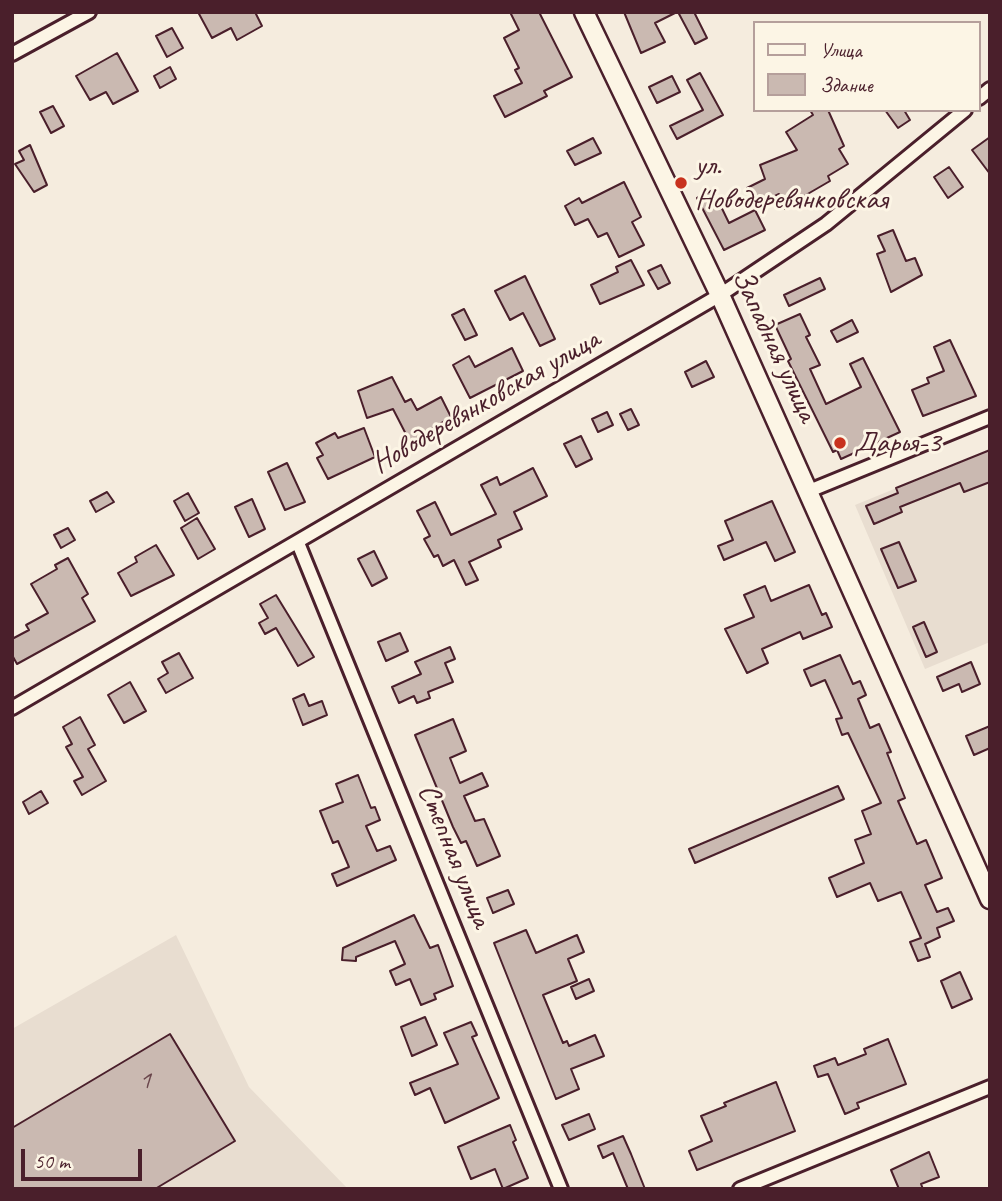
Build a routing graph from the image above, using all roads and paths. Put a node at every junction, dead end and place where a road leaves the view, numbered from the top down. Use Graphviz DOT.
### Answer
graph roads {
  1 [pos="89,12"];
  2 [pos="584,12"];
  3 [pos="12,54"];
  4 [pos="963,112"];
  5 [pos="720,295"];
  6 [pos="990,417"];
  7 [pos="809,491"];
  8 [pos="298,543"];
  9 [pos="12,708"];
  10 [pos="990,900"];
  11 [pos="990,1087"];
  12 [pos="561,1189"];
  13 [pos="740,1189"];
  1 -- 3 [label="street"];
  2 -- 5 [label="main road, Западная улица"];
  4 -- 5 [label="street, Новодеревянковская улица"];
  5 -- 7 [label="main road, Западная улица"];
  5 -- 8 [label="street, Новодеревянковская улица"];
  6 -- 7 [label="street"];
  7 -- 10 [label="main road, Западная улица"];
  8 -- 9 [label="street, Новодеревянковская улица"];
  8 -- 12 [label="street, Степная улица"];
  11 -- 13 [label="street"];
}
